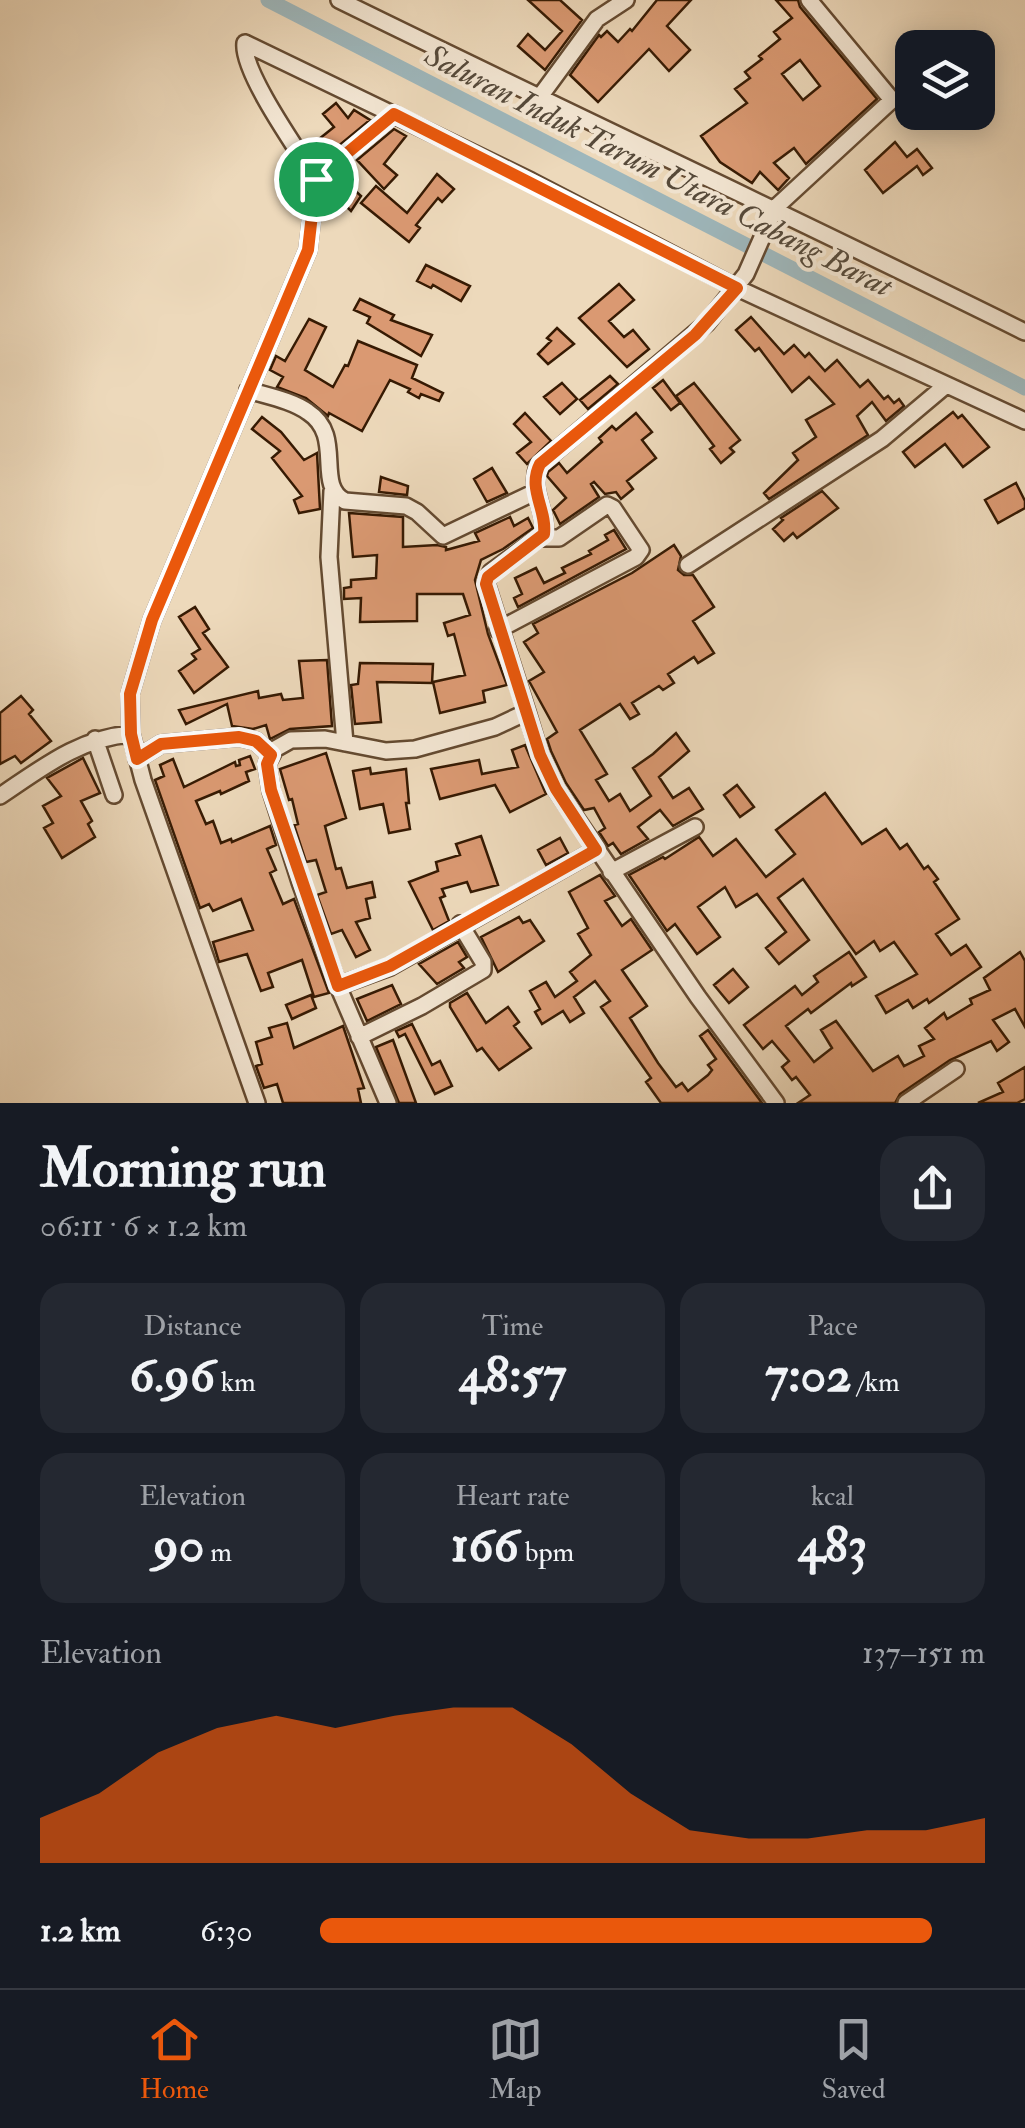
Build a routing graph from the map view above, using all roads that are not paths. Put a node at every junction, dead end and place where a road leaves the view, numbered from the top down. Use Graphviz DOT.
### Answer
graph roads {
  1 [pos="339,0"];
  2 [pos="626,0"];
  3 [pos="809,0"];
  4 [pos="538,98"];
  5 [pos="394,114"];
  6 [pos="316,179"];
  7 [pos="773,214"];
  8 [pos="741,281"];
  9 [pos="1025,332"];
  10 [pos="945,386"];
  11 [pos="248,390"];
  12 [pos="1025,421"];
  13 [pos="332,492"];
  14 [pos="535,492"];
  15 [pos="541,538"];
  16 [pos="688,565"];
  17 [pos="498,630"];
  18 [pos="527,712"];
  19 [pos="131,734"];
  20 [pos="95,739"];
  21 [pos="345,743"];
  22 [pos="271,755"];
  23 [pos="137,759"];
  24 [pos="114,795"];
  25 [pos="0,796"];
  26 [pos="695,827"];
  27 [pos="596,850"];
  28 [pos="611,872"];
  29 [pos="460,924"];
  30 [pos="338,986"];
  31 [pos="359,1037"];
  32 [pos="956,1069"];
  33 [pos="258,1103"];
  34 [pos="388,1103"];
  35 [pos="776,1103"];
  36 [pos="906,1103"];
  1 -- 4 [label="street"];
  2 -- 4 [label="street"];
  3 -- 7 [label="street"];
  4 -- 7 [label="street"];
  5 -- 6 [label="street"];
  5 -- 6 [label="street"];
  5 -- 8 [label="street"];
  6 -- 11 [label="street"];
  7 -- 8 [label="street"];
  7 -- 9 [label="street"];
  8 -- 10 [label="street"];
  8 -- 14 [label="street"];
  10 -- 12 [label="street"];
  10 -- 16 [label="street"];
  11 -- 13 [label="street"];
  11 -- 19 [label="street"];
  13 -- 14 [label="street"];
  13 -- 21 [label="street"];
  14 -- 15 [label="street"];
  15 -- 17 [label="street"];
  15 -- 17 [label="street"];
  17 -- 18 [label="street"];
  18 -- 21 [label="street"];
  18 -- 27 [label="street"];
  19 -- 20 [label="street"];
  19 -- 23 [label="street"];
  20 -- 24 [label="street"];
  20 -- 25 [label="street"];
  21 -- 22 [label="street"];
  22 -- 23 [label="street"];
  22 -- 30 [label="street"];
  23 -- 33 [label="street"];
  26 -- 28 [label="street"];
  27 -- 28 [label="street"];
  27 -- 29 [label="street"];
  28 -- 35 [label="street"];
  29 -- 30 [label="street"];
  29 -- 31 [label="street"];
  30 -- 31 [label="street"];
  31 -- 34 [label="street"];
  32 -- 36 [label="street"];
}
